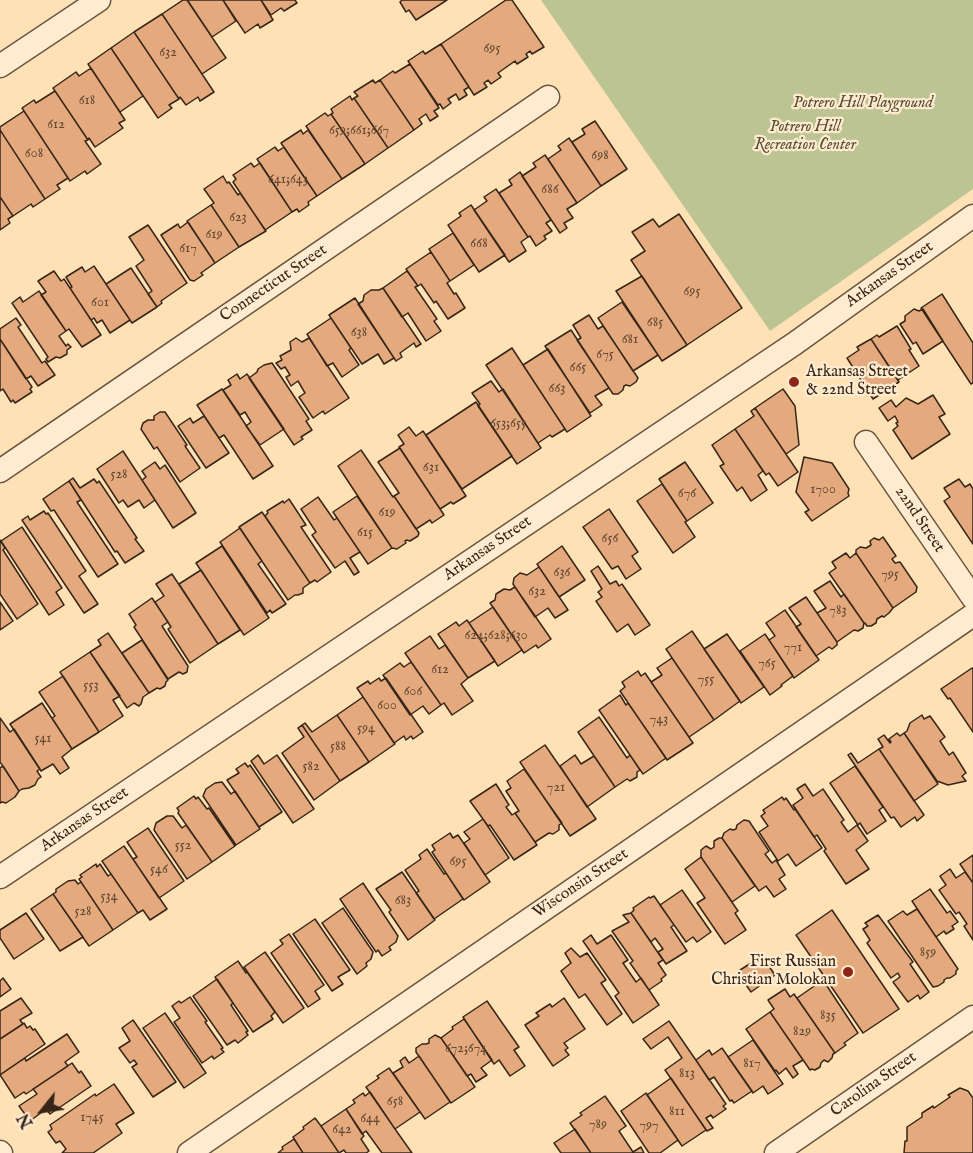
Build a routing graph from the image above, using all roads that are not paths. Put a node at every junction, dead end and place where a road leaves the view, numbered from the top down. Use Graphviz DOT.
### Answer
graph roads {
  1 [pos="99,0"];
  2 [pos="0,66"];
  3 [pos="548,97"];
  4 [pos="973,216"];
  5 [pos="866,442"];
  6 [pos="0,471"];
  7 [pos="973,598"];
  8 [pos="973,615"];
  9 [pos="0,876"];
  10 [pos="973,1017"];
  11 [pos="189,1153"];
  12 [pos="776,1153"];
  1 -- 2 [label="street"];
  3 -- 6 [label="street, Connecticut Street"];
  4 -- 9 [label="street, Arkansas Street"];
  5 -- 7 [label="street, 22nd Street"];
  8 -- 11 [label="street, Wisconsin Street"];
  10 -- 12 [label="street, Carolina Street"];
}
